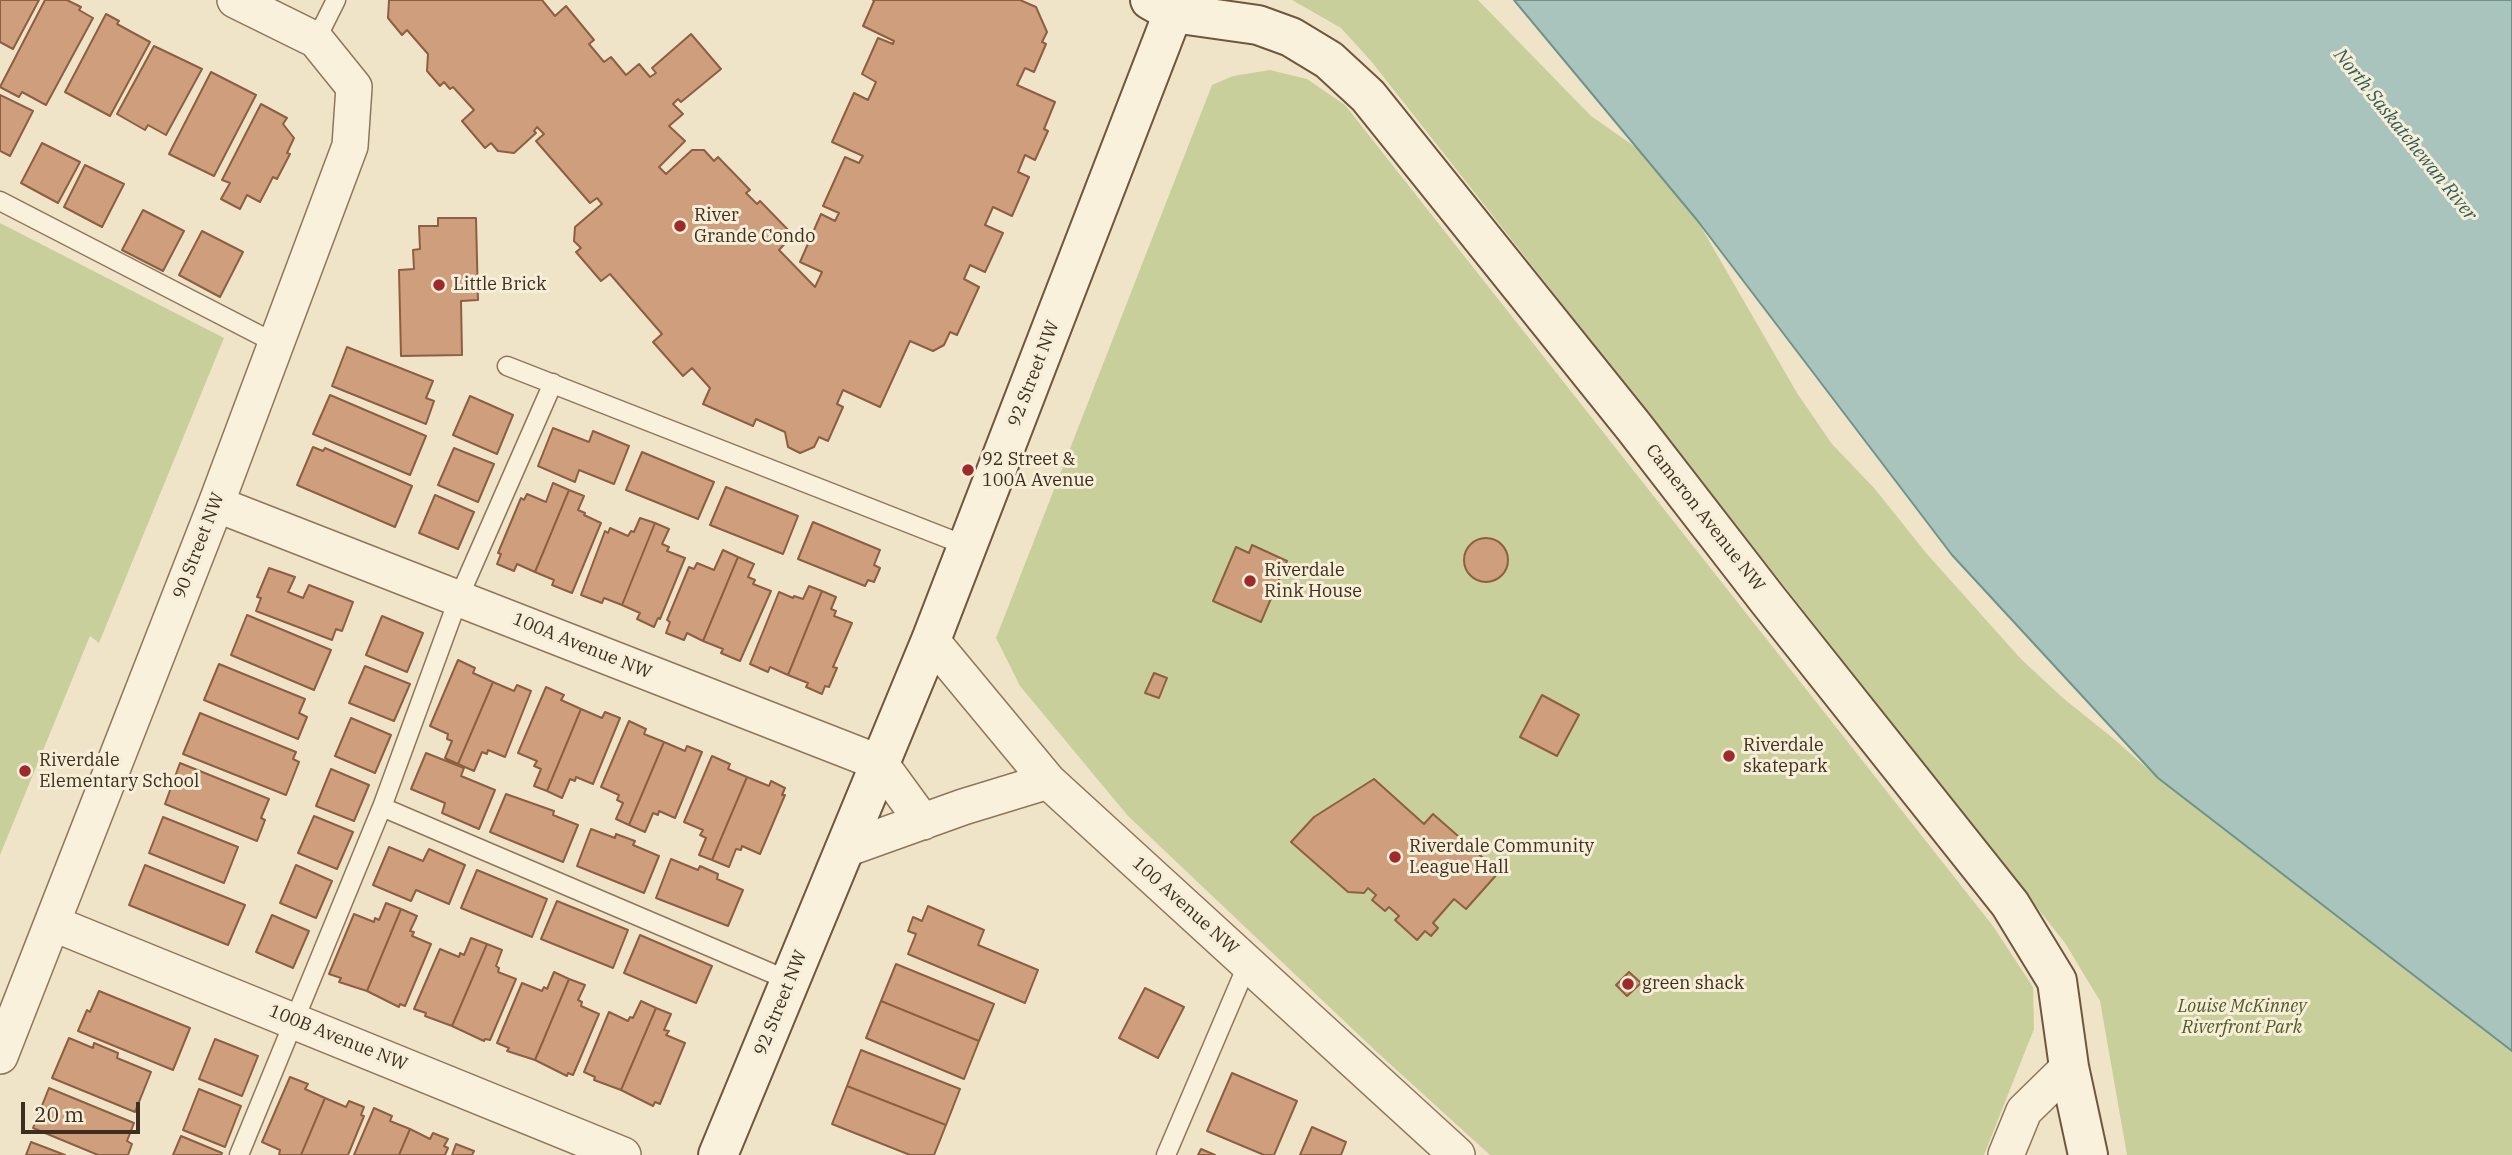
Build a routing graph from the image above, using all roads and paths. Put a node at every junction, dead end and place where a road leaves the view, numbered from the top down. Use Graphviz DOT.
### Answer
graph roads {
  1 [pos="235,0"];
  2 [pos="336,0"];
  3 [pos="1162,7"];
  4 [pos="316,40"];
  5 [pos="0,201"];
  6 [pos="275,343"];
  7 [pos="507,366"];
  8 [pos="553,383"];
  9 [pos="216,504"];
  10 [pos="967,546"];
  11 [pos="458,597"];
  12 [pos="931,640"];
  13 [pos="880,763"];
  14 [pos="1048,781"];
  15 [pos="382,807"];
  16 [pos="923,822"];
  17 [pos="843,850"];
  18 [pos="52,923"];
  19 [pos="1248,963"];
  20 [pos="790,981"];
  21 [pos="294,1020"];
  22 [pos="0,1056"];
  23 [pos="2069,1067"];
  24 [pos="239,1155"];
  25 [pos="624,1155"];
  26 [pos="718,1155"];
  27 [pos="1166,1155"];
  28 [pos="1457,1155"];
  29 [pos="2006,1155"];
  30 [pos="2088,1155"];
  1 -- 4 [label="street"];
  2 -- 4 [label="lane"];
  3 -- 10 [label="street, 92 Street NW"];
  3 -- 23 [label="street, Cameron Avenue NW"];
  4 -- 6 [label="street, 90 Street NW"];
  5 -- 6 [label="lane"];
  6 -- 9 [label="street, 90 Street NW"];
  7 -- 8 [label="lane"];
  8 -- 10 [label="lane"];
  8 -- 11 [label="lane"];
  9 -- 11 [label="street, 100A Avenue NW"];
  9 -- 18 [label="street, 90 Street NW"];
  10 -- 12 [label="street, 92 Street NW"];
  11 -- 13 [label="street, 100A Avenue NW"];
  11 -- 15 [label="lane"];
  12 -- 13 [label="street, 92 Street NW"];
  12 -- 14 [label="street, 100 Avenue NW"];
  13 -- 16 [label="street"];
  13 -- 17 [label="street, 92 Street NW"];
  14 -- 16 [label="street"];
  14 -- 19 [label="street, 100 Avenue NW"];
  15 -- 20 [label="lane"];
  15 -- 21 [label="lane"];
  16 -- 17 [label="street"];
  17 -- 20 [label="street, 92 Street NW"];
  18 -- 21 [label="street, 100B Avenue NW"];
  18 -- 22 [label="street, 90 Street NW"];
  19 -- 27 [label="lane"];
  19 -- 28 [label="street, 100 Avenue NW"];
  20 -- 26 [label="street, 92 Street NW"];
  21 -- 24 [label="lane"];
  21 -- 25 [label="street, 100B Avenue NW"];
  23 -- 29 [label="street"];
  23 -- 30 [label="street, Cameron Avenue NW"];
}
